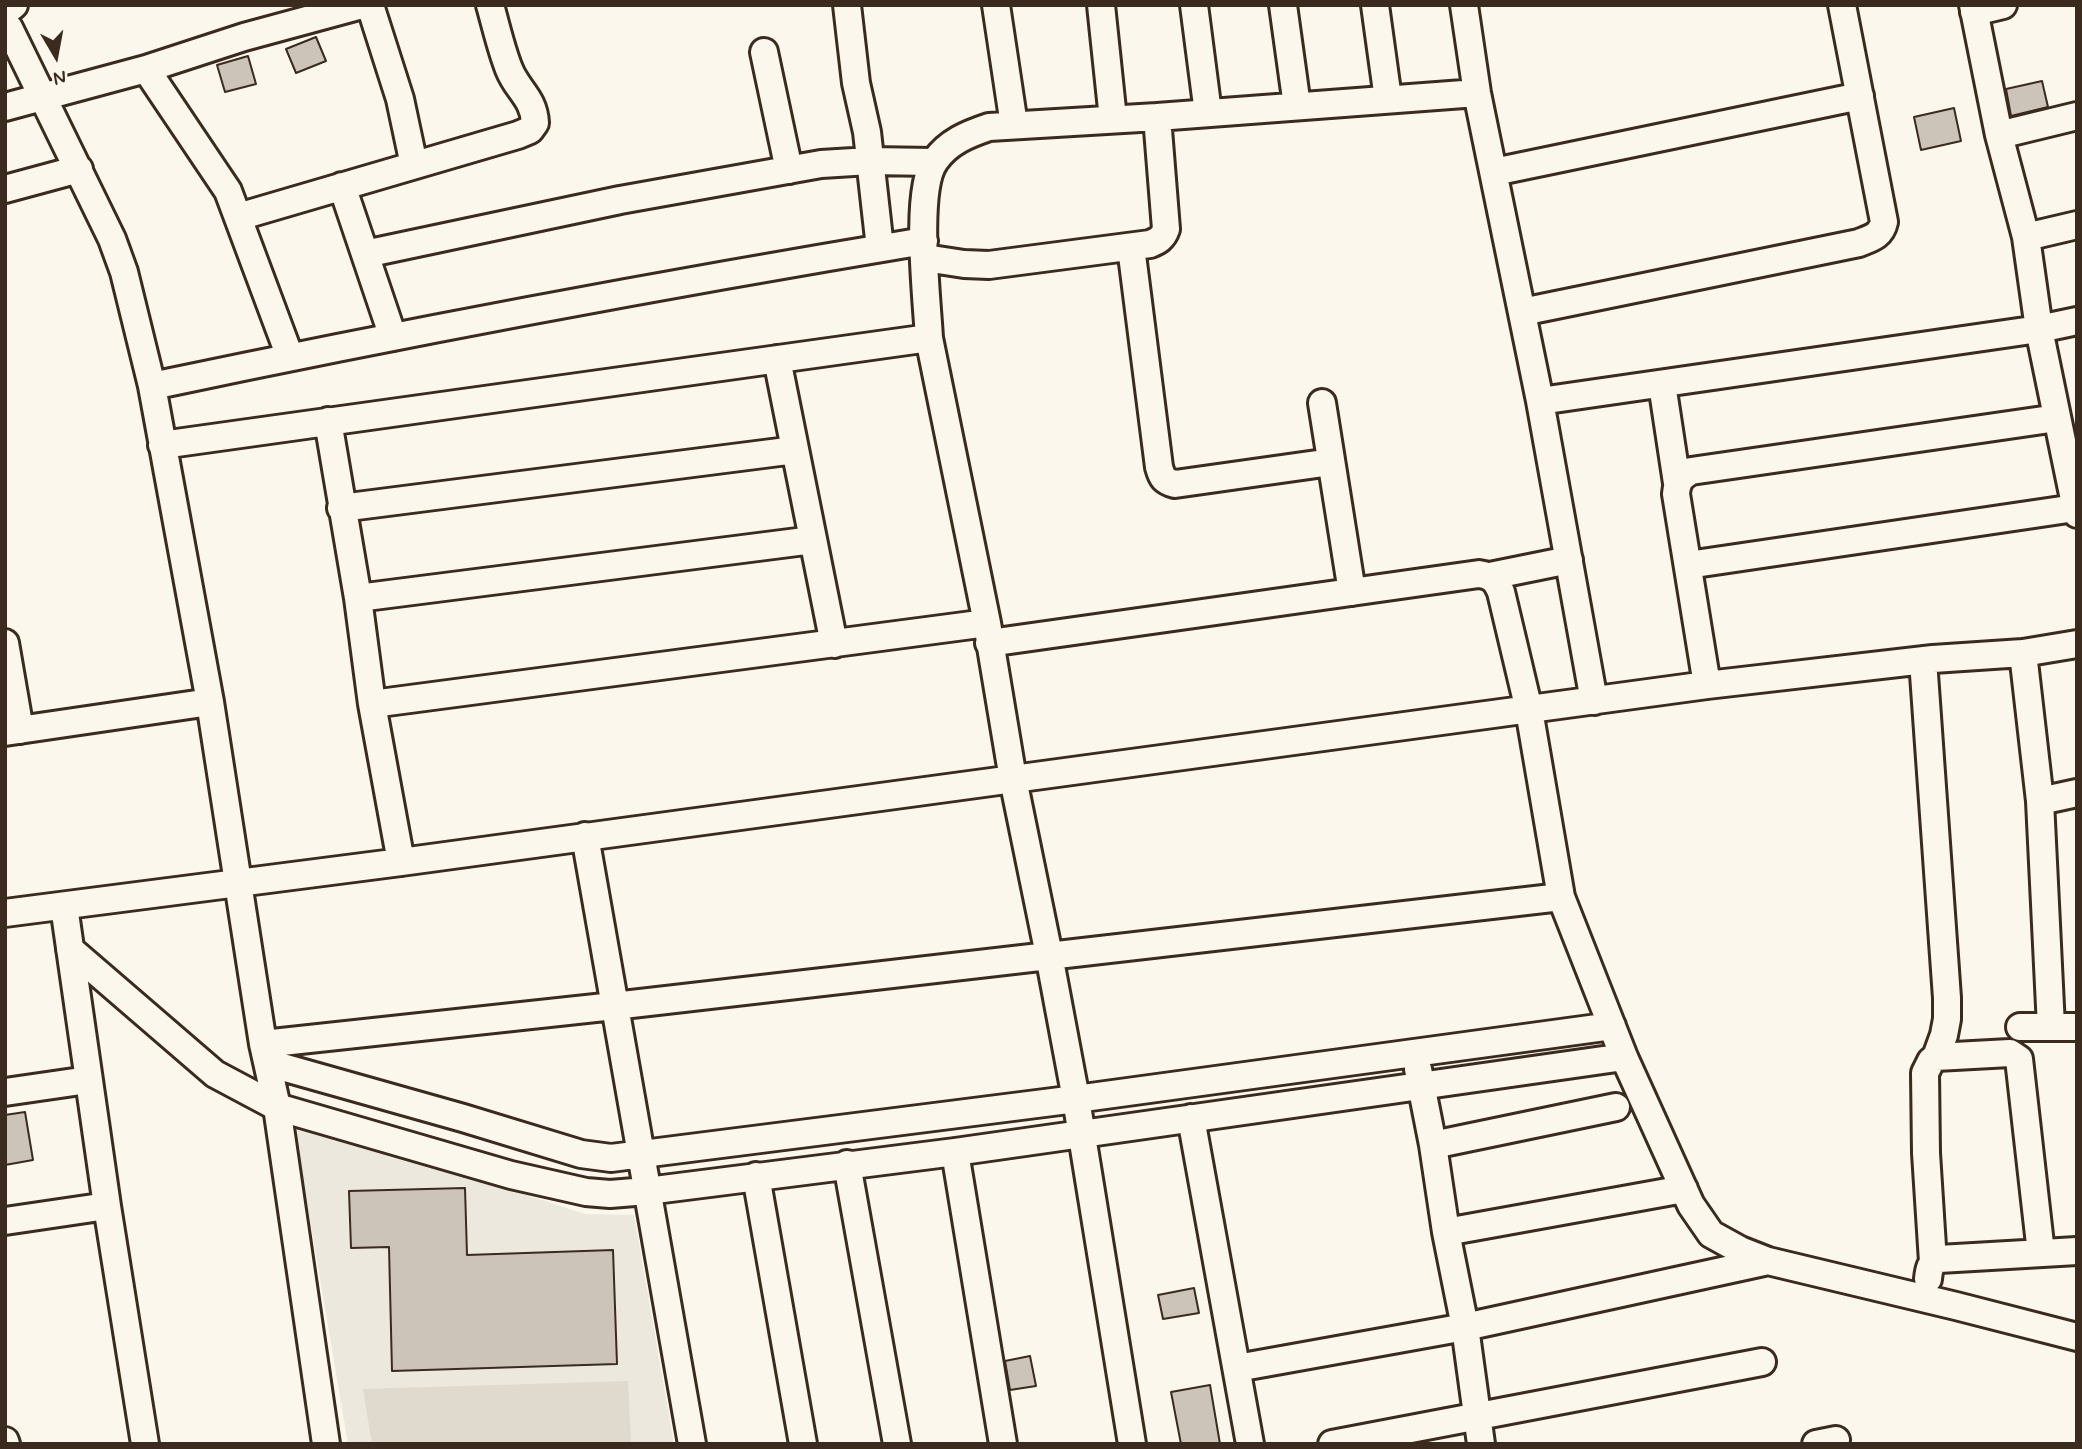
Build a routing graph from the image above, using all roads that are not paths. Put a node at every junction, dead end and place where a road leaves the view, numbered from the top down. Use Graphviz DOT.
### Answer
graph roads {
  1 [pos="14,5"];
  2 [pos="362,5"];
  3 [pos="370,5"];
  4 [pos="490,5"];
  5 [pos="847,5"];
  6 [pos="996,5"];
  7 [pos="1101,5"];
  8 [pos="1194,5"];
  9 [pos="1283,5"];
  10 [pos="1375,5"];
  11 [pos="1464,5"];
  12 [pos="1842,5"];
  13 [pos="2003,5"];
  14 [pos="1974,8"];
  15 [pos="5,12"];
  16 [pos="5,25"];
  17 [pos="764,52"];
  18 [pos="146,69"];
  19 [pos="1477,93"];
  20 [pos="1860,96"];
  21 [pos="43,97"];
  22 [pos="1388,99"];
  23 [pos="1297,106"];
  24 [pos="5,107"];
  25 [pos="1208,113"];
  26 [pos="2077,116"];
  27 [pos="1157,117"];
  28 [pos="1113,119"];
  29 [pos="1014,125"];
  30 [pos="1999,135"];
  31 [pos="870,161"];
  32 [pos="933,162"];
  33 [pos="414,165"];
  34 [pos="79,169"];
  35 [pos="789,170"];
  36 [pos="1493,172"];
  37 [pos="342,186"];
  38 [pos="5,189"];
  39 [pos="238,217"];
  40 [pos="2077,225"];
  41 [pos="2026,237"];
  42 [pos="1131,247"];
  43 [pos="880,248"];
  44 [pos="924,249"];
  45 [pos="365,254"];
  46 [pos="1522,312"];
  47 [pos="2077,321"];
  48 [pos="2039,329"];
  49 [pos="393,337"];
  50 [pos="929,338"];
  51 [pos="290,357"];
  52 [pos="777,359"];
  53 [pos="1662,384"];
  54 [pos="152,386"];
  55 [pos="1540,401"];
  56 [pos="1322,404"];
  57 [pos="2057,418"];
  58 [pos="328,421"];
  59 [pos="162,445"];
  60 [pos="795,450"];
  61 [pos="1331,462"];
  62 [pos="1677,484"];
  63 [pos="341,508"];
  64 [pos="2076,511"];
  65 [pos="813,540"];
  66 [pos="1569,560"];
  67 [pos="1688,565"];
  68 [pos="1490,576"];
  69 [pos="1352,592"];
  70 [pos="358,598"];
  71 [pos="988,633"];
  72 [pos="5,643"];
  73 [pos="834,644"];
  74 [pos="2077,644"];
  75 [pos="2023,653"];
  76 [pos="1928,660"];
  77 [pos="1707,685"];
  78 [pos="1594,701"];
  79 [pos="210,702"];
  80 [pos="372,704"];
  81 [pos="1529,710"];
  82 [pos="13,731"];
  83 [pos="1013,779"];
  84 [pos="2077,793"];
  85 [pos="2040,801"];
  86 [pos="585,836"];
  87 [pos="401,862"];
  88 [pos="237,882"];
  89 [pos="1561,897"];
  90 [pos="10,906"];
  91 [pos="64,906"];
  92 [pos="70,949"];
  93 [pos="1049,955"];
  94 [pos="614,1006"];
  95 [pos="1612,1026"];
  96 [pos="2020,1027"];
  97 [pos="2064,1027"];
  98 [pos="266,1053"];
  99 [pos="1415,1053"];
  100 [pos="1624,1057"];
  101 [pos="1936,1057"];
  102 [pos="88,1080"];
  103 [pos="1421,1086"];
  104 [pos="5,1092"];
  105 [pos="1076,1099"];
  106 [pos="278,1107"];
  107 [pos="1616,1107"];
  108 [pos="1191,1118"];
  109 [pos="1081,1133"];
  110 [pos="1433,1145"];
  111 [pos="955,1152"];
  112 [pos="642,1155"];
  113 [pos="848,1164"];
  114 [pos="756,1176"];
  115 [pos="1684,1189"];
  116 [pos="647,1191"];
  117 [pos="107,1206"];
  118 [pos="5,1221"];
  119 [pos="1446,1232"];
  120 [pos="2077,1251"];
  121 [pos="2041,1253"];
  122 [pos="1768,1261"];
  123 [pos="1933,1262"];
  124 [pos="1926,1298"];
  125 [pos="1465,1327"];
  126 [pos="2077,1337"];
  127 [pos="1762,1362"];
  128 [pos="1237,1368"];
  129 [pos="1477,1416"];
  130 [pos="145,1444"];
  131 [pos="326,1444"];
  132 [pos="692,1444"];
  133 [pos="803,1444"];
  134 [pos="897,1444"];
  135 [pos="1003,1444"];
  136 [pos="1132,1444"];
  137 [pos="1250,1444"];
  138 [pos="1332,1444"];
  139 [pos="1481,1444"];
  1 -- 15 [label="street"];
  2 -- 18 [label="street"];
  3 -- 33 [label="street"];
  4 -- 33 [label="street"];
  5 -- 31 [label="street"];
  6 -- 29 [label="street"];
  7 -- 28 [label="street"];
  8 -- 25 [label="street"];
  9 -- 23 [label="street"];
  10 -- 22 [label="street"];
  11 -- 19 [label="street"];
  12 -- 20 [label="street"];
  13 -- 14 [label="street"];
  14 -- 30 [label="street"];
  16 -- 21 [label="street"];
  17 -- 35 [label="street"];
  18 -- 21 [label="street"];
  18 -- 39 [label="street"];
  19 -- 22 [label="street"];
  19 -- 36 [label="street"];
  20 -- 36 [label="street"];
  20 -- 46 [label="street"];
  21 -- 24 [label="street"];
  21 -- 34 [label="street"];
  22 -- 23 [label="street"];
  23 -- 25 [label="street"];
  25 -- 27 [label="street"];
  26 -- 30 [label="street"];
  27 -- 28 [label="street"];
  27 -- 42 [label="street"];
  28 -- 29 [label="street"];
  29 -- 32 [label="street"];
  30 -- 41 [label="street"];
  31 -- 32 [label="street"];
  31 -- 35 [label="street"];
  31 -- 43 [label="street"];
  32 -- 44 [label="street"];
  33 -- 37 [label="street"];
  34 -- 38 [label="street"];
  34 -- 54 [label="street"];
  35 -- 45 [label="street"];
  36 -- 46 [label="street"];
  37 -- 39 [label="street"];
  37 -- 45 [label="street"];
  39 -- 51 [label="street"];
  40 -- 41 [label="street"];
  41 -- 48 [label="street"];
  42 -- 44 [label="street"];
  42 -- 61 [label="street"];
  43 -- 44 [label="street"];
  43 -- 49 [label="street"];
  44 -- 50 [label="street"];
  45 -- 49 [label="street"];
  46 -- 55 [label="street"];
  47 -- 48 [label="street"];
  48 -- 53 [label="street"];
  48 -- 57 [label="street"];
  49 -- 51 [label="street"];
  50 -- 52 [label="street"];
  50 -- 71 [label="street"];
  51 -- 54 [label="street"];
  52 -- 58 [label="street"];
  52 -- 60 [label="street"];
  53 -- 55 [label="street"];
  53 -- 62 [label="street"];
  54 -- 59 [label="street"];
  55 -- 66 [label="street"];
  56 -- 61 [label="street"];
  57 -- 62 [label="street"];
  57 -- 64 [label="street"];
  58 -- 59 [label="street"];
  58 -- 63 [label="street"];
  59 -- 79 [label="street"];
  60 -- 63 [label="street"];
  60 -- 65 [label="street"];
  61 -- 69 [label="street"];
  62 -- 67 [label="street"];
  63 -- 70 [label="street"];
  64 -- 67 [label="street"];
  65 -- 70 [label="street"];
  65 -- 73 [label="street"];
  66 -- 68 [label="street"];
  66 -- 78 [label="street"];
  67 -- 77 [label="street"];
  68 -- 69 [label="street"];
  68 -- 81 [label="street"];
  69 -- 71 [label="street"];
  70 -- 80 [label="street"];
  71 -- 73 [label="street"];
  71 -- 83 [label="street"];
  72 -- 82 [label="street"];
  73 -- 80 [label="street"];
  74 -- 75 [label="street"];
  75 -- 76 [label="street"];
  75 -- 85 [label="street"];
  76 -- 77 [label="street"];
  76 -- 101 [label="street"];
  77 -- 78 [label="street"];
  78 -- 81 [label="street"];
  79 -- 82 [label="street"];
  79 -- 88 [label="street"];
  80 -- 87 [label="street"];
  81 -- 83 [label="street"];
  81 -- 89 [label="street"];
  83 -- 86 [label="street"];
  83 -- 93 [label="street"];
  84 -- 85 [label="street"];
  85 -- 97 [label="street"];
  86 -- 87 [label="street"];
  86 -- 94 [label="street"];
  87 -- 88 [label="street"];
  88 -- 91 [label="street"];
  88 -- 98 [label="street"];
  89 -- 93 [label="street"];
  89 -- 95 [label="street"];
  90 -- 91 [label="street"];
  91 -- 92 [label="street"];
  92 -- 102 [label="street"];
  92 -- 106 [label="street"];
  93 -- 94 [label="street"];
  93 -- 105 [label="street"];
  94 -- 98 [label="street"];
  94 -- 112 [label="street"];
  95 -- 99 [label="street"];
  95 -- 100 [label="street"];
  96 -- 97 [label="street"];
  98 -- 106 [label="street"];
  98 -- 112 [label="street"];
  99 -- 103 [label="street"];
  99 -- 105 [label="street"];
  100 -- 103 [label="street"];
  100 -- 115 [label="street"];
  101 -- 121 [label="street"];
  101 -- 123 [label="street"];
  102 -- 104 [label="street"];
  102 -- 117 [label="street"];
  103 -- 108 [label="street"];
  103 -- 110 [label="street"];
  105 -- 109 [label="street"];
  105 -- 112 [label="street"];
  106 -- 116 [label="street"];
  106 -- 131 [label="street"];
  107 -- 110 [label="street"];
  108 -- 109 [label="street"];
  108 -- 128 [label="street"];
  109 -- 111 [label="street"];
  109 -- 136 [label="street"];
  110 -- 119 [label="street"];
  111 -- 113 [label="street"];
  111 -- 135 [label="street"];
  112 -- 116 [label="street"];
  113 -- 114 [label="street"];
  113 -- 134 [label="street"];
  114 -- 116 [label="street"];
  114 -- 133 [label="street"];
  115 -- 119 [label="street"];
  115 -- 122 [label="street"];
  116 -- 132 [label="street"];
  117 -- 118 [label="street"];
  117 -- 130 [label="street"];
  119 -- 125 [label="street"];
  120 -- 121 [label="street"];
  121 -- 123 [label="street"];
  122 -- 124 [label="street"];
  122 -- 125 [label="street"];
  123 -- 124 [label="street"];
  124 -- 126 [label="street"];
  125 -- 128 [label="street"];
  125 -- 129 [label="street"];
  127 -- 129 [label="street"];
  128 -- 137 [label="street"];
  129 -- 138 [label="street"];
  129 -- 139 [label="street"];
}
